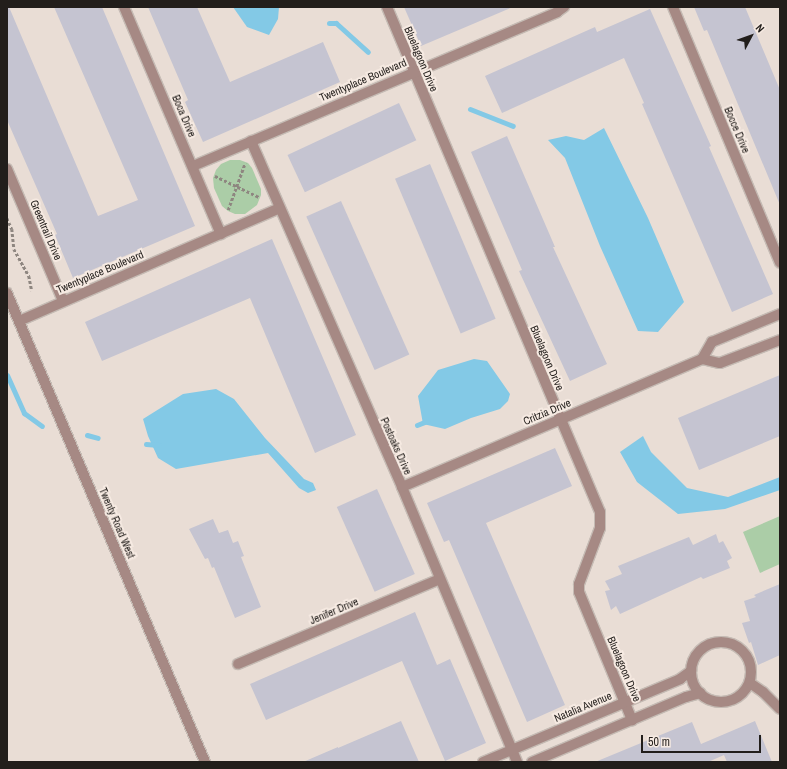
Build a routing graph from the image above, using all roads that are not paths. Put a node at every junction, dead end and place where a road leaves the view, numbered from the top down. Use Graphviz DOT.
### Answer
graph roads {
  1 [pos="124,7"];
  2 [pos="387,7"];
  3 [pos="564,7"];
  4 [pos="673,7"];
  5 [pos="414,72"];
  6 [pos="251,141"];
  7 [pos="193,166"];
  8 [pos="7,168"];
  9 [pos="280,208"];
  10 [pos="222,234"];
  11 [pos="780,263"];
  12 [pos="7,293"];
  13 [pos="63,301"];
  14 [pos="780,314"];
  15 [pos="19,321"];
  16 [pos="780,340"];
  17 [pos="702,359"];
  18 [pos="560,419"];
  19 [pos="402,487"];
  20 [pos="440,579"];
  21 [pos="238,664"];
  22 [pos="691,671"];
  23 [pos="750,683"];
  24 [pos="700,693"];
  25 [pos="625,702"];
  26 [pos="780,709"];
  27 [pos="632,720"];
  28 [pos="512,749"];
  29 [pos="205,762"];
  30 [pos="483,762"];
  31 [pos="517,762"];
  32 [pos="532,762"];
  1 -- 7 [label="street, Boca Drive"];
  2 -- 5 [label="street, Bluelagoon Drive"];
  3 -- 5 [label="street, Twentyplace Boulevard"];
  4 -- 11 [label="street, Bocce Drive"];
  5 -- 6 [label="street, Twentyplace Boulevard"];
  5 -- 18 [label="street, Bluelagoon Drive"];
  6 -- 7 [label="street, Twentyplace Boulevard"];
  6 -- 9 [label="street, Postoaks Drive"];
  7 -- 10 [label="street, Boca Drive"];
  8 -- 13 [label="street, Greentrail Drive"];
  9 -- 10 [label="street, Twentyplace Boulevard"];
  9 -- 19 [label="street, Postoaks Drive"];
  10 -- 13 [label="street, Twentyplace Boulevard"];
  12 -- 15 [label="street, Twenty Road West"];
  13 -- 15 [label="street, Twentyplace Boulevard"];
  14 -- 17 [label="street"];
  15 -- 29 [label="street, Twenty Road West"];
  16 -- 17 [label="street"];
  17 -- 18 [label="street, Critzia Drive"];
  18 -- 19 [label="street, Critzia Drive"];
  18 -- 25 [label="street, Bluelagoon Drive"];
  19 -- 20 [label="street, Postoaks Drive"];
  20 -- 21 [label="street, Jenifer Drive"];
  20 -- 28 [label="street, Postoaks Drive"];
  22 -- 23 [label="street"];
  22 -- 24 [label="street"];
  22 -- 25 [label="street, Natalia Avenue"];
  23 -- 24 [label="street"];
  23 -- 26 [label="street"];
  24 -- 27 [label="street"];
  25 -- 27 [label="street, Bluelagoon Drive"];
  25 -- 28 [label="street, Natalia Avenue"];
  27 -- 32 [label="street"];
  28 -- 30 [label="street, Natalia Avenue"];
  28 -- 31 [label="street, Postoaks Drive"];
}
